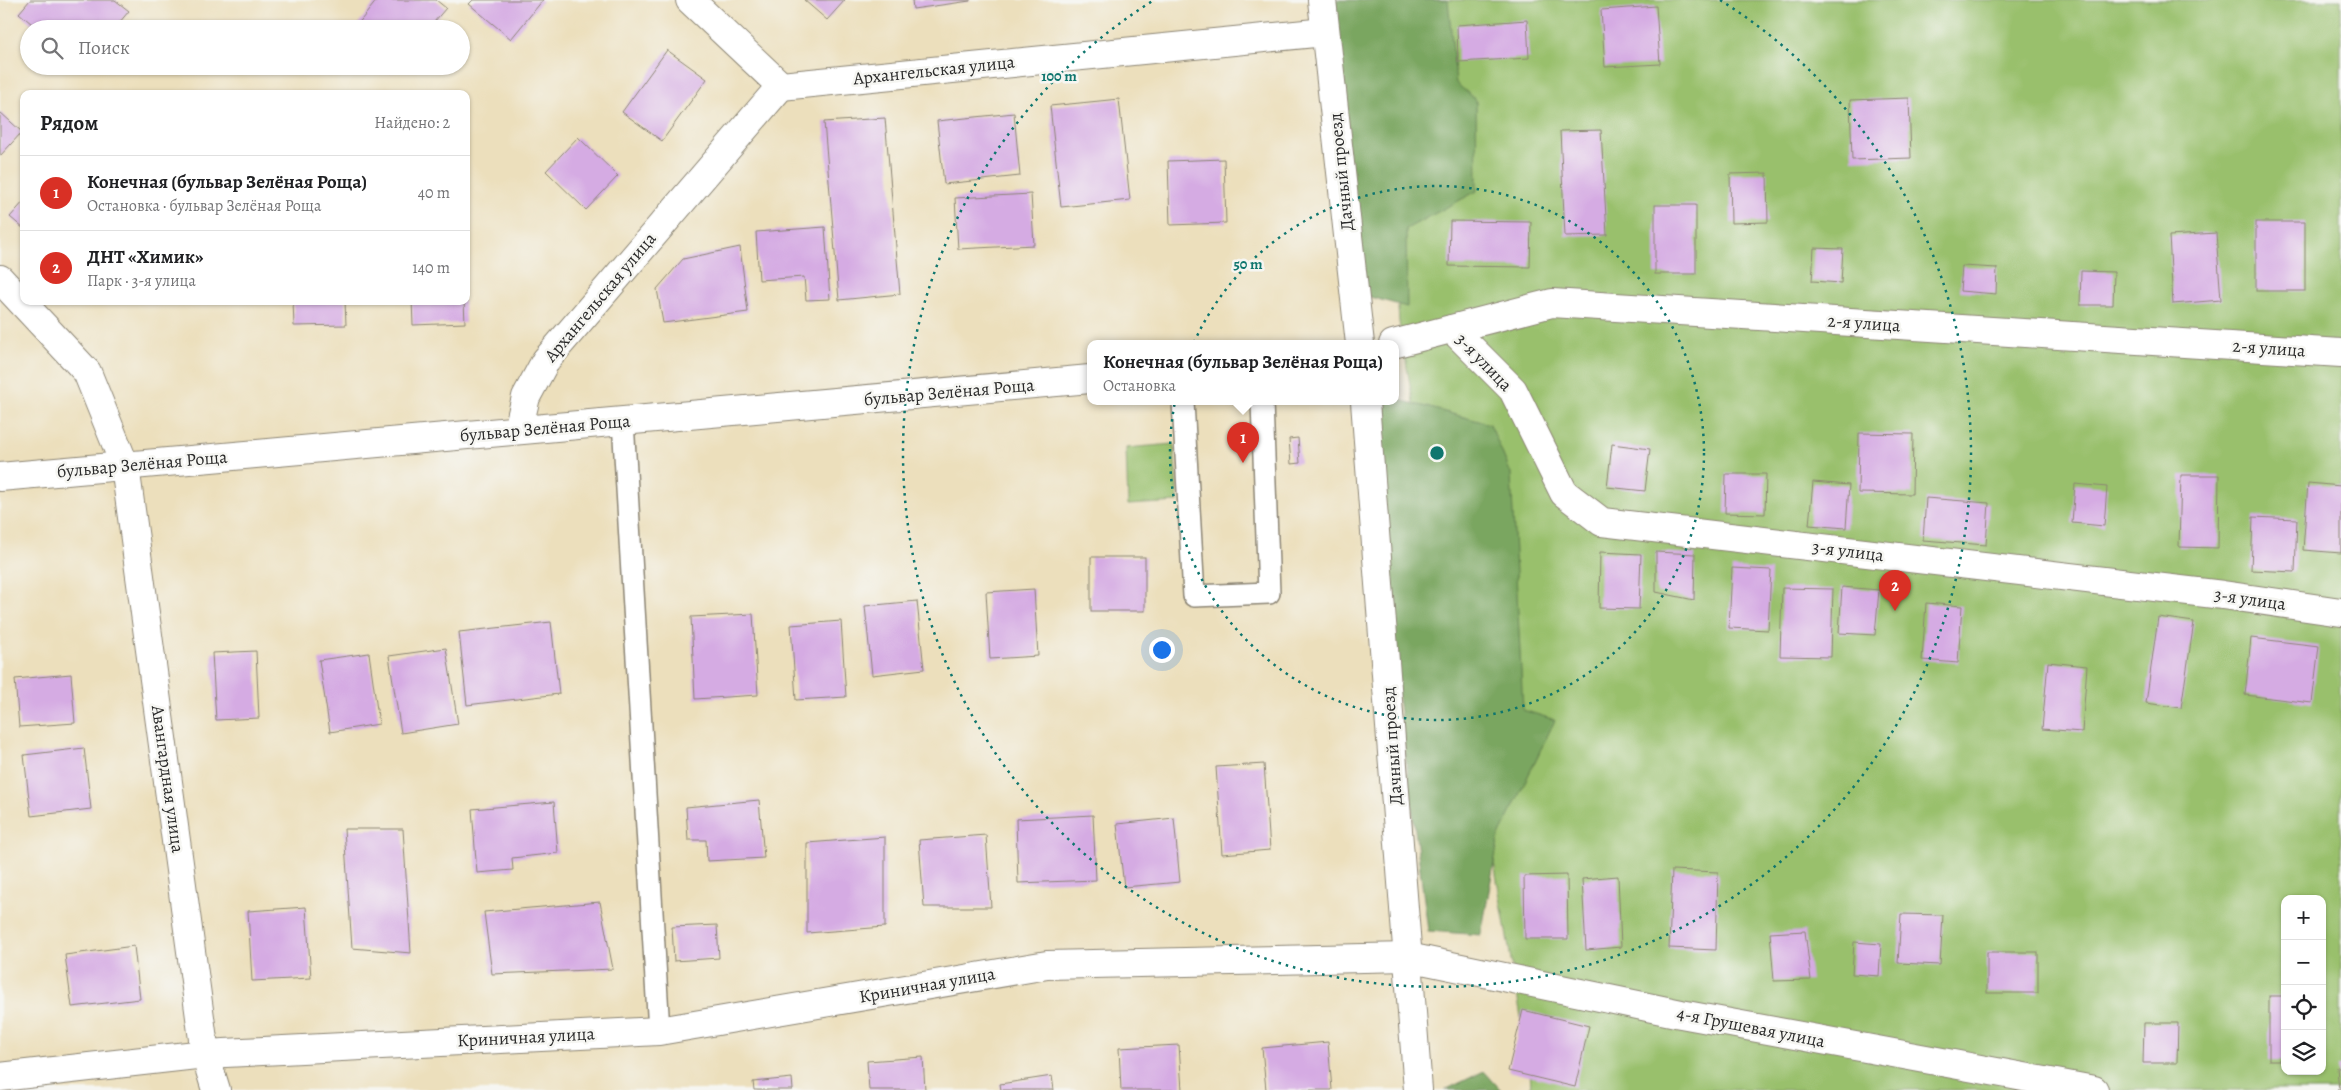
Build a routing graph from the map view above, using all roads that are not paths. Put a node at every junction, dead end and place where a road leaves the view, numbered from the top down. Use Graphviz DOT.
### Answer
graph roads {
  1 [pos="690,0"];
  2 [pos="1322,0"];
  3 [pos="1325,32"];
  4 [pos="781,86"];
  5 [pos="0,278"];
  6 [pos="20,299"];
  7 [pos="25,305"];
  8 [pos="1452,329"];
  9 [pos="1360,340"];
  10 [pos="1399,342"];
  11 [pos="2341,353"];
  12 [pos="1087,379"];
  13 [pos="1183,405"];
  14 [pos="1262,405"];
  15 [pos="1365,405"];
  16 [pos="623,421"];
  17 [pos="518,430"];
  18 [pos="125,466"];
  19 [pos="0,477"];
  20 [pos="2341,612"];
  21 [pos="1408,957"];
  22 [pos="1047,965"];
  23 [pos="659,1030"];
  24 [pos="205,1054"];
  25 [pos="0,1077"];
  26 [pos="216,1090"];
  27 [pos="1418,1090"];
  28 [pos="2094,1090"];
  1 -- 4 [label="street"];
  2 -- 3 [label="street, Дачный проезд"];
  3 -- 4 [label="street, Архангельская улица"];
  3 -- 9 [label="street, Дачный проезд"];
  4 -- 17 [label="street, Архангельская улица"];
  5 -- 6 [label="street"];
  7 -- 18 [label="street"];
  8 -- 10 [label="street, 2-я улица"];
  8 -- 11 [label="street, 2-я улица"];
  8 -- 20 [label="street, 3-я улица"];
  12 -- 16 [label="street, бульвар Зелёная Роща"];
  13 -- 14 [label="lane"];
  15 -- 21 [label="street, Дачный проезд"];
  16 -- 17 [label="street, бульвар Зелёная Роща"];
  16 -- 23 [label="lane"];
  17 -- 18 [label="street, бульвар Зелёная Роща"];
  18 -- 19 [label="street, бульвар Зелёная Роща"];
  18 -- 24 [label="street, Авангардная улица"];
  21 -- 22 [label="street, 4-я Грушевая улица"];
  21 -- 27 [label="street, Дачный проезд"];
  21 -- 28 [label="street, 4-я Грушевая улица"];
  22 -- 23 [label="street, Криничная улица"];
  23 -- 24 [label="street, Криничная улица"];
  24 -- 25 [label="street, Криничная улица"];
  24 -- 26 [label="street, Авангардная улица"];
}
